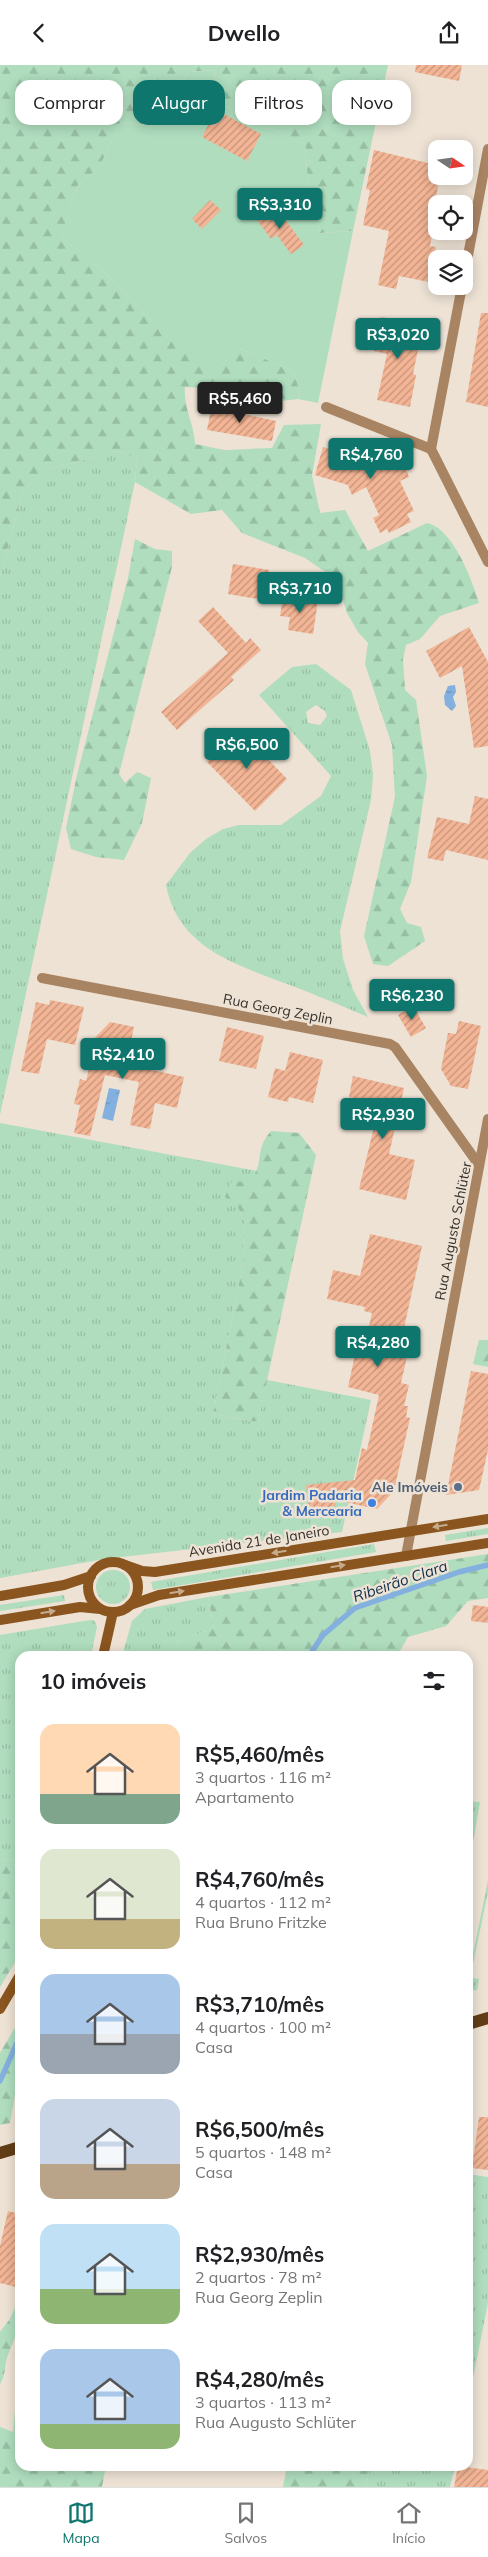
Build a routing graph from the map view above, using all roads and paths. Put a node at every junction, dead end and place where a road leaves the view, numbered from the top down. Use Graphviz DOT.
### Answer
graph roads {
  1 [pos="488,149"];
  2 [pos="469,250"];
  3 [pos="460,295"];
  4 [pos="326,407"];
  5 [pos="432,449"];
  6 [pos="488,562"];
  7 [pos="42,978"];
  8 [pos="488,1119"];
  9 [pos="479,1165"];
  10 [pos="488,1519"];
  11 [pos="410,1531"];
  12 [pos="488,1543"];
  13 [pos="406,1555"];
  14 [pos="125,1565"];
  15 [pos="91,1576"];
  16 [pos="0,1596"];
  17 [pos="130,1605"];
  18 [pos="108,1611"];
  19 [pos="0,1620"];
  20 [pos="104,1651"];
  21 [pos="15,1984"];
  22 [pos="0,2009"];
  23 [pos="488,2018"];
  24 [pos="473,2022"];
  25 [pos="15,2148"];
  26 [pos="0,2153"];
  1 -- 2 [label="street"];
  3 -- 5 [label="street"];
  4 -- 5 [label="street"];
  5 -- 6 [label="street"];
  7 -- 9 [label="street, Rua Georg Zeplin"];
  8 -- 9 [label="street, Rua Augusto Schlüter"];
  9 -- 11 [label="street, Rua Augusto Schlüter"];
  10 -- 11 [label="main road, Avenida 21 de Janeiro, one-way"];
  11 -- 13 [label="street, Rua Augusto Schlüter"];
  11 -- 14 [label="main road, Avenida 21 de Janeiro, one-way"];
  12 -- 13 [label="main road"];
  17 -- 13 [label="main road, one-way"];
  14 -- 15 [label="main road"];
  14 -- 17 [label="main road"];
  15 -- 16 [label="main road"];
  15 -- 18 [label="main road"];
  17 -- 18 [label="main road"];
  19 -- 18 [label="main road, one-way"];
  18 -- 20 [label="main road"];
  21 -- 22 [label="main road"];
  23 -- 24 [label="main road"];
  25 -- 26 [label="main road"];
}
